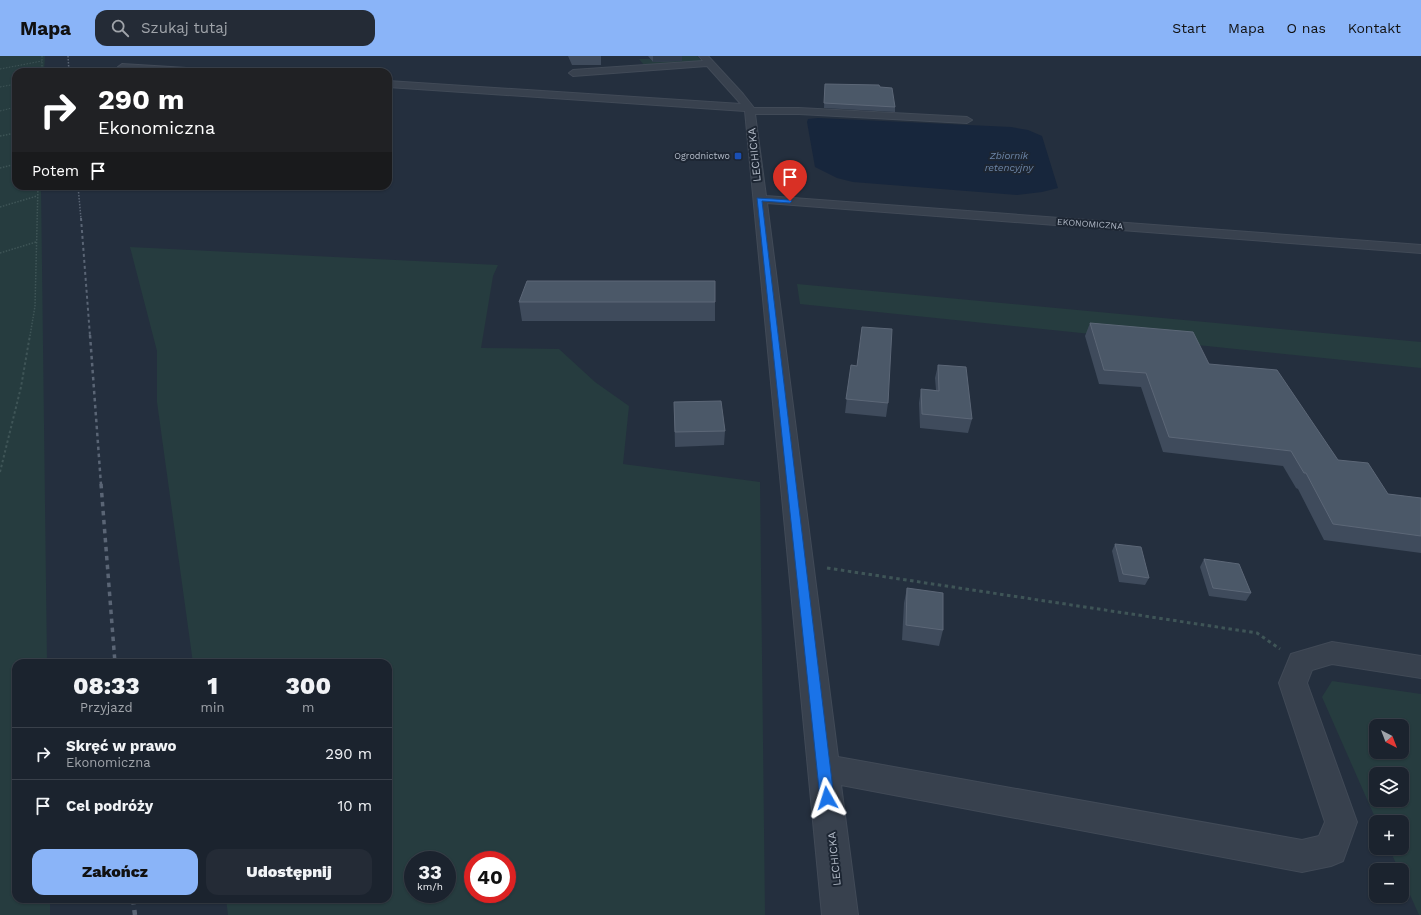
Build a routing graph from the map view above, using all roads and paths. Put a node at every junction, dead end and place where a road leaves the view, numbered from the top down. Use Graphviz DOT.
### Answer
graph roads {
  1 [pos="42,56"];
  2 [pos="118,56"];
  3 [pos="706,59"];
  4 [pos="42,61"];
  5 [pos="628,62"];
  6 [pos="0,68"];
  7 [pos="42,68"];
  8 [pos="123,68"];
  9 [pos="633,69"];
  10 [pos="573,73"];
  11 [pos="392,84"];
  12 [pos="12,85"];
  13 [pos="0,87"];
  14 [pos="12,108"];
  15 [pos="750,109"];
  16 [pos="0,111"];
  17 [pos="967,120"];
  18 [pos="12,134"];
  19 [pos="0,136"];
  20 [pos="12,165"];
  21 [pos="0,168"];
  22 [pos="38,190"];
  23 [pos="37,196"];
  24 [pos="759,199"];
  25 [pos="0,206"];
  26 [pos="36,242"];
  27 [pos="1421,249"];
  28 [pos="0,254"];
  29 [pos="0,472"];
  30 [pos="801,564"];
  31 [pos="1301,662"];
  32 [pos="1421,667"];
  33 [pos="824,768"];
  34 [pos="840,915"];
  1 -- 4 [label="path"];
  2 -- 8 [label="street"];
  3 -- 9 [label="street"];
  3 -- 15 [label="street"];
  4 -- 6 [label="path"];
  4 -- 7 [label="path"];
  5 -- 9 [label="street"];
  9 -- 10 [label="street"];
  11 -- 15 [label="street"];
  12 -- 13 [label="path"];
  14 -- 16 [label="path"];
  15 -- 17 [label="street"];
  15 -- 24 [label="street, LECHICKA"];
  18 -- 19 [label="path"];
  20 -- 21 [label="path"];
  22 -- 23 [label="path"];
  23 -- 25 [label="path"];
  23 -- 26 [label="path"];
  24 -- 27 [label="street, EKONOMICZNA"];
  24 -- 30 [label="street, LECHICKA"];
  26 -- 28 [label="path"];
  26 -- 29 [label="path"];
  30 -- 31 [label="path"];
  30 -- 33 [label="street, LECHICKA"];
  31 -- 32 [label="street"];
  31 -- 33 [label="street"];
  33 -- 34 [label="street, LECHICKA"];
}
